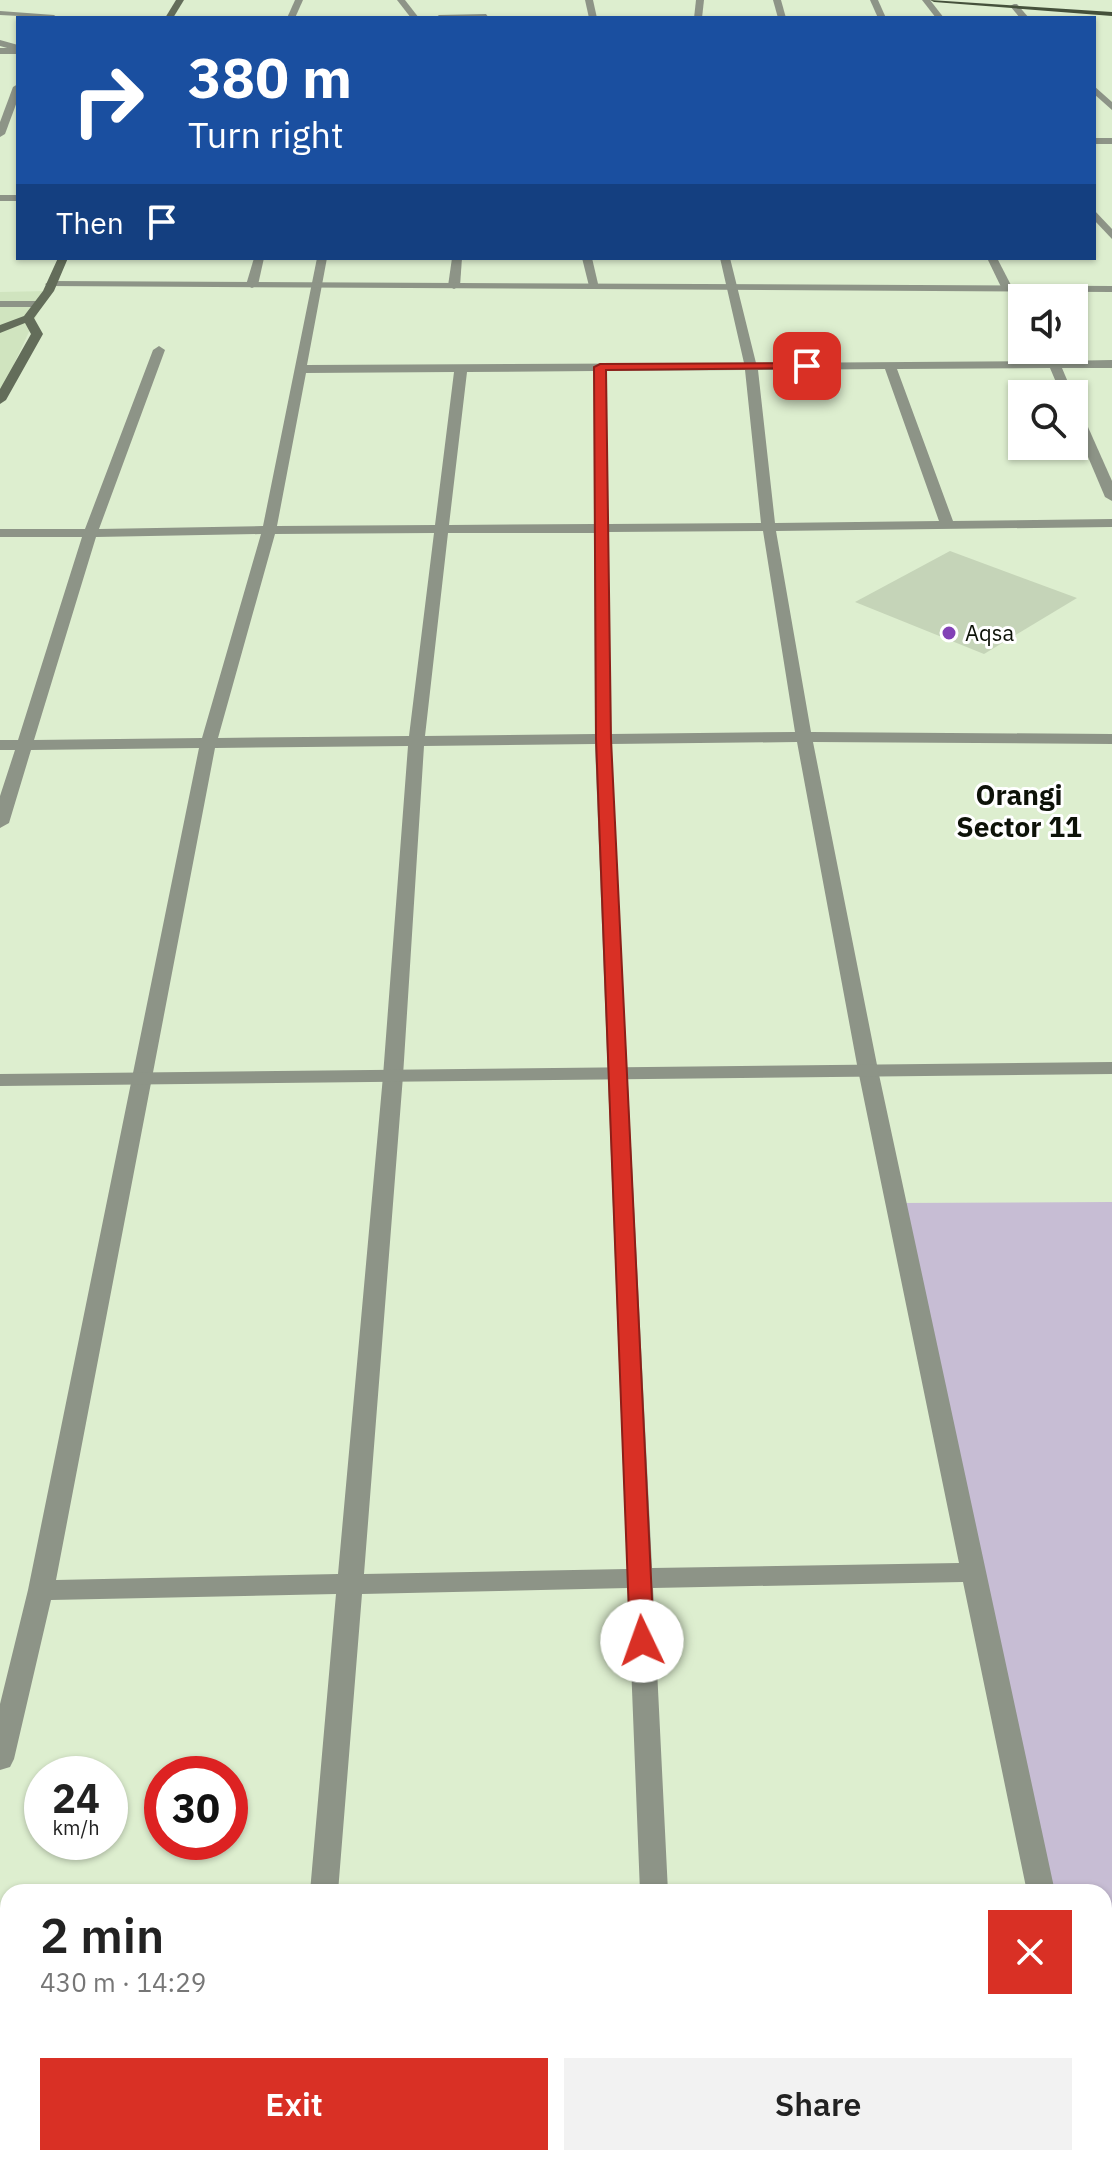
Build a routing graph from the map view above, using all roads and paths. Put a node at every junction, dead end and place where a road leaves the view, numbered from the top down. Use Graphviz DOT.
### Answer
graph roads {
  1 [pos="401,0"];
  2 [pos="926,0"];
  3 [pos="934,0"];
  4 [pos="1014,6"];
  5 [pos="0,13"];
  6 [pos="485,14"];
  7 [pos="1112,14"];
  8 [pos="32,16"];
  9 [pos="413,16"];
  10 [pos="462,16"];
  11 [pos="938,16"];
  12 [pos="1023,16"];
  13 [pos="1096,91"];
  14 [pos="16,92"];
  15 [pos="1112,107"];
  16 [pos="0,134"];
  17 [pos="1096,215"];
  18 [pos="1111,234"];
  19 [pos="62,260"];
  20 [pos="258,260"];
  21 [pos="322,260"];
  22 [pos="457,260"];
  23 [pos="588,260"];
  24 [pos="726,260"];
  25 [pos="993,260"];
  26 [pos="51,284"];
  27 [pos="1011,284"];
  28 [pos="252,285"];
  29 [pos="733,285"];
  30 [pos="454,286"];
  31 [pos="595,286"];
  32 [pos="317,287"];
  33 [pos="1112,289"];
  34 [pos="1088,290"];
  35 [pos="1008,292"];
  36 [pos="0,304"];
  37 [pos="37,304"];
  38 [pos="28,318"];
  39 [pos="0,329"];
  40 [pos="159,350"];
  41 [pos="1055,364"];
  42 [pos="1088,364"];
  43 [pos="1112,364"];
  44 [pos="751,366"];
  45 [pos="890,366"];
  46 [pos="600,367"];
  47 [pos="461,368"];
  48 [pos="300,369"];
  49 [pos="1061,380"];
  50 [pos="0,400"];
  51 [pos="1088,441"];
  52 [pos="1112,497"];
  53 [pos="1112,523"];
  54 [pos="948,526"];
  55 [pos="769,528"];
  56 [pos="443,529"];
  57 [pos="601,529"];
  58 [pos="269,530"];
  59 [pos="0,533"];
  60 [pos="90,535"];
  61 [pos="804,737"];
  62 [pos="603,739"];
  63 [pos="1112,739"];
  64 [pos="416,742"];
  65 [pos="208,744"];
  66 [pos="0,745"];
  67 [pos="26,745"];
  68 [pos="0,823"];
  69 [pos="1112,1068"];
  70 [pos="868,1070"];
  71 [pos="617,1073"];
  72 [pos="393,1076"];
  73 [pos="142,1079"];
  74 [pos="0,1080"];
  75 [pos="974,1572"];
  76 [pos="639,1579"];
  77 [pos="350,1585"];
  78 [pos="41,1590"];
  79 [pos="0,1759"];
  80 [pos="325,1884"];
  81 [pos="654,1884"];
  82 [pos="1039,1884"];
  1 -- 9 [label="street"];
  2 -- 11 [label="street"];
  3 -- 4 [label="main road"];
  4 -- 7 [label="main road"];
  4 -- 12 [label="street"];
  5 -- 8 [label="street"];
  6 -- 10 [label="street"];
  13 -- 15 [label="street"];
  14 -- 16 [label="street"];
  17 -- 18 [label="street"];
  19 -- 26 [label="main road"];
  20 -- 28 [label="street"];
  21 -- 32 [label="street"];
  22 -- 30 [label="street"];
  23 -- 31 [label="street"];
  24 -- 29 [label="street"];
  25 -- 27 [label="street"];
  26 -- 28 [label="street"];
  26 -- 37 [label="main road"];
  28 -- 32 [label="street"];
  29 -- 31 [label="street"];
  29 -- 35 [label="street"];
  29 -- 44 [label="street"];
  30 -- 31 [label="street"];
  30 -- 32 [label="street"];
  32 -- 48 [label="street"];
  33 -- 34 [label="street"];
  36 -- 37 [label="street"];
  37 -- 38 [label="main road"];
  38 -- 39 [label="main road"];
  38 -- 50 [label="main road"];
  40 -- 60 [label="street"];
  41 -- 45 [label="street"];
  41 -- 49 [label="street"];
  42 -- 43 [label="street"];
  44 -- 45 [label="street"];
  44 -- 46 [label="street"];
  44 -- 55 [label="street"];
  45 -- 54 [label="street"];
  46 -- 47 [label="street"];
  46 -- 57 [label="street"];
  47 -- 48 [label="street"];
  47 -- 56 [label="street"];
  48 -- 58 [label="street"];
  51 -- 52 [label="street"];
  53 -- 54 [label="street"];
  54 -- 55 [label="street"];
  55 -- 57 [label="street"];
  55 -- 61 [label="street"];
  56 -- 57 [label="street"];
  56 -- 58 [label="street"];
  56 -- 64 [label="street"];
  57 -- 62 [label="street"];
  58 -- 60 [label="street"];
  58 -- 65 [label="street"];
  59 -- 60 [label="street"];
  60 -- 67 [label="street"];
  61 -- 62 [label="street"];
  61 -- 63 [label="street"];
  61 -- 70 [label="street"];
  62 -- 64 [label="street"];
  62 -- 71 [label="street"];
  64 -- 65 [label="street"];
  64 -- 72 [label="street"];
  65 -- 67 [label="street"];
  65 -- 73 [label="street"];
  66 -- 67 [label="street"];
  67 -- 68 [label="street"];
  69 -- 70 [label="street"];
  70 -- 71 [label="street"];
  70 -- 75 [label="street"];
  71 -- 72 [label="street"];
  71 -- 76 [label="street"];
  72 -- 73 [label="street"];
  72 -- 77 [label="street"];
  73 -- 74 [label="street"];
  73 -- 78 [label="street"];
  75 -- 76 [label="street"];
  75 -- 82 [label="street"];
  76 -- 77 [label="street"];
  76 -- 81 [label="street"];
  77 -- 78 [label="street"];
  77 -- 80 [label="street"];
  78 -- 79 [label="street"];
}
